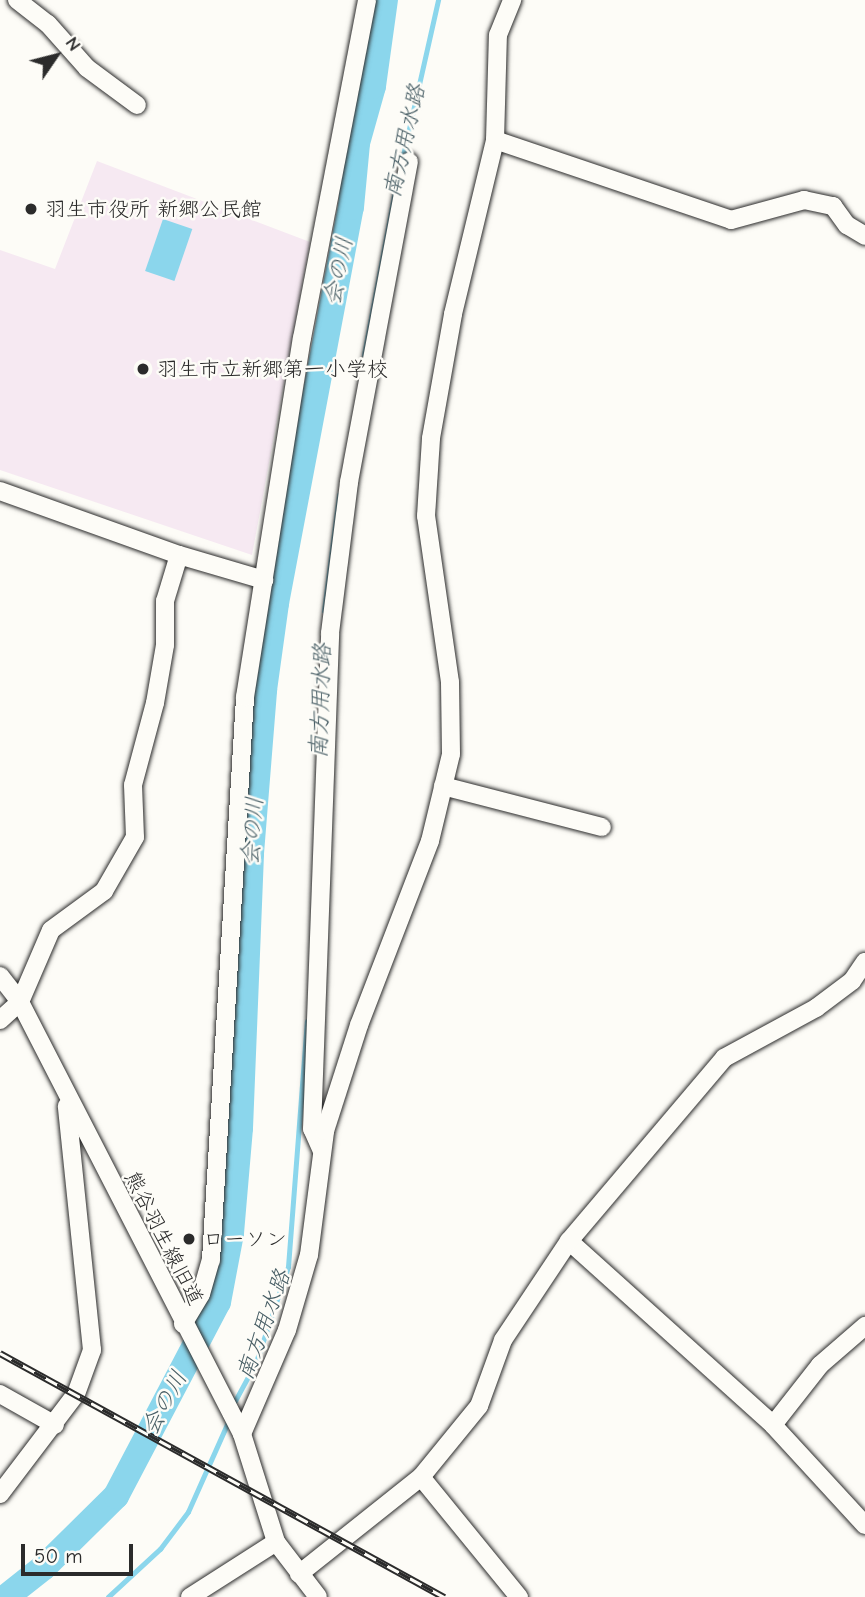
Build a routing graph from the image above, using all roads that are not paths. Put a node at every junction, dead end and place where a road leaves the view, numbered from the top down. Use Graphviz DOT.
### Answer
graph roads {
  1 [pos="18,0"];
  2 [pos="367,0"];
  3 [pos="512,0"];
  4 [pos="137,105"];
  5 [pos="495,140"];
  6 [pos="409,162"];
  7 [pos="865,236"];
  8 [pos="0,491"];
  9 [pos="179,555"];
  10 [pos="264,580"];
  11 [pos="443,786"];
  12 [pos="602,827"];
  13 [pos="865,962"];
  14 [pos="0,976"];
  15 [pos="20,1002"];
  16 [pos="0,1020"];
  17 [pos="66,1095"];
  18 [pos="322,1152"];
  19 [pos="569,1241"];
  20 [pos="183,1324"];
  21 [pos="865,1326"];
  22 [pos="0,1394"];
  23 [pos="55,1425"];
  24 [pos="773,1425"];
  25 [pos="242,1434"];
  26 [pos="421,1477"];
  27 [pos="0,1494"];
  28 [pos="865,1525"];
  29 [pos="276,1542"];
  30 [pos="299,1574"];
  31 [pos="190,1597"];
  32 [pos="318,1597"];
  33 [pos="519,1597"];
  1 -- 4 [label="street"];
  2 -- 10 [label="street"];
  3 -- 5 [label="street"];
  5 -- 7 [label="street"];
  5 -- 11 [label="street"];
  6 -- 18 [label="street"];
  8 -- 9 [label="street"];
  9 -- 10 [label="street"];
  9 -- 15 [label="street"];
  10 -- 20 [label="street"];
  11 -- 12 [label="street"];
  11 -- 18 [label="street"];
  13 -- 19 [label="street"];
  14 -- 15 [label="street, 熊谷羽生線旧道"];
  15 -- 16 [label="street"];
  15 -- 17 [label="street, 熊谷羽生線旧道"];
  17 -- 20 [label="street, 熊谷羽生線旧道"];
  17 -- 23 [label="street"];
  18 -- 25 [label="street"];
  19 -- 24 [label="street"];
  19 -- 26 [label="street"];
  20 -- 25 [label="street, 熊谷羽生線旧道"];
  21 -- 24 [label="street"];
  22 -- 23 [label="street"];
  23 -- 27 [label="street"];
  24 -- 28 [label="street"];
  25 -- 29 [label="street, 熊谷羽生線旧道"];
  26 -- 30 [label="street"];
  26 -- 33 [label="street"];
  29 -- 30 [label="street, 熊谷羽生線旧道"];
  29 -- 31 [label="street"];
  30 -- 32 [label="street, 熊谷羽生線旧道"];
}
